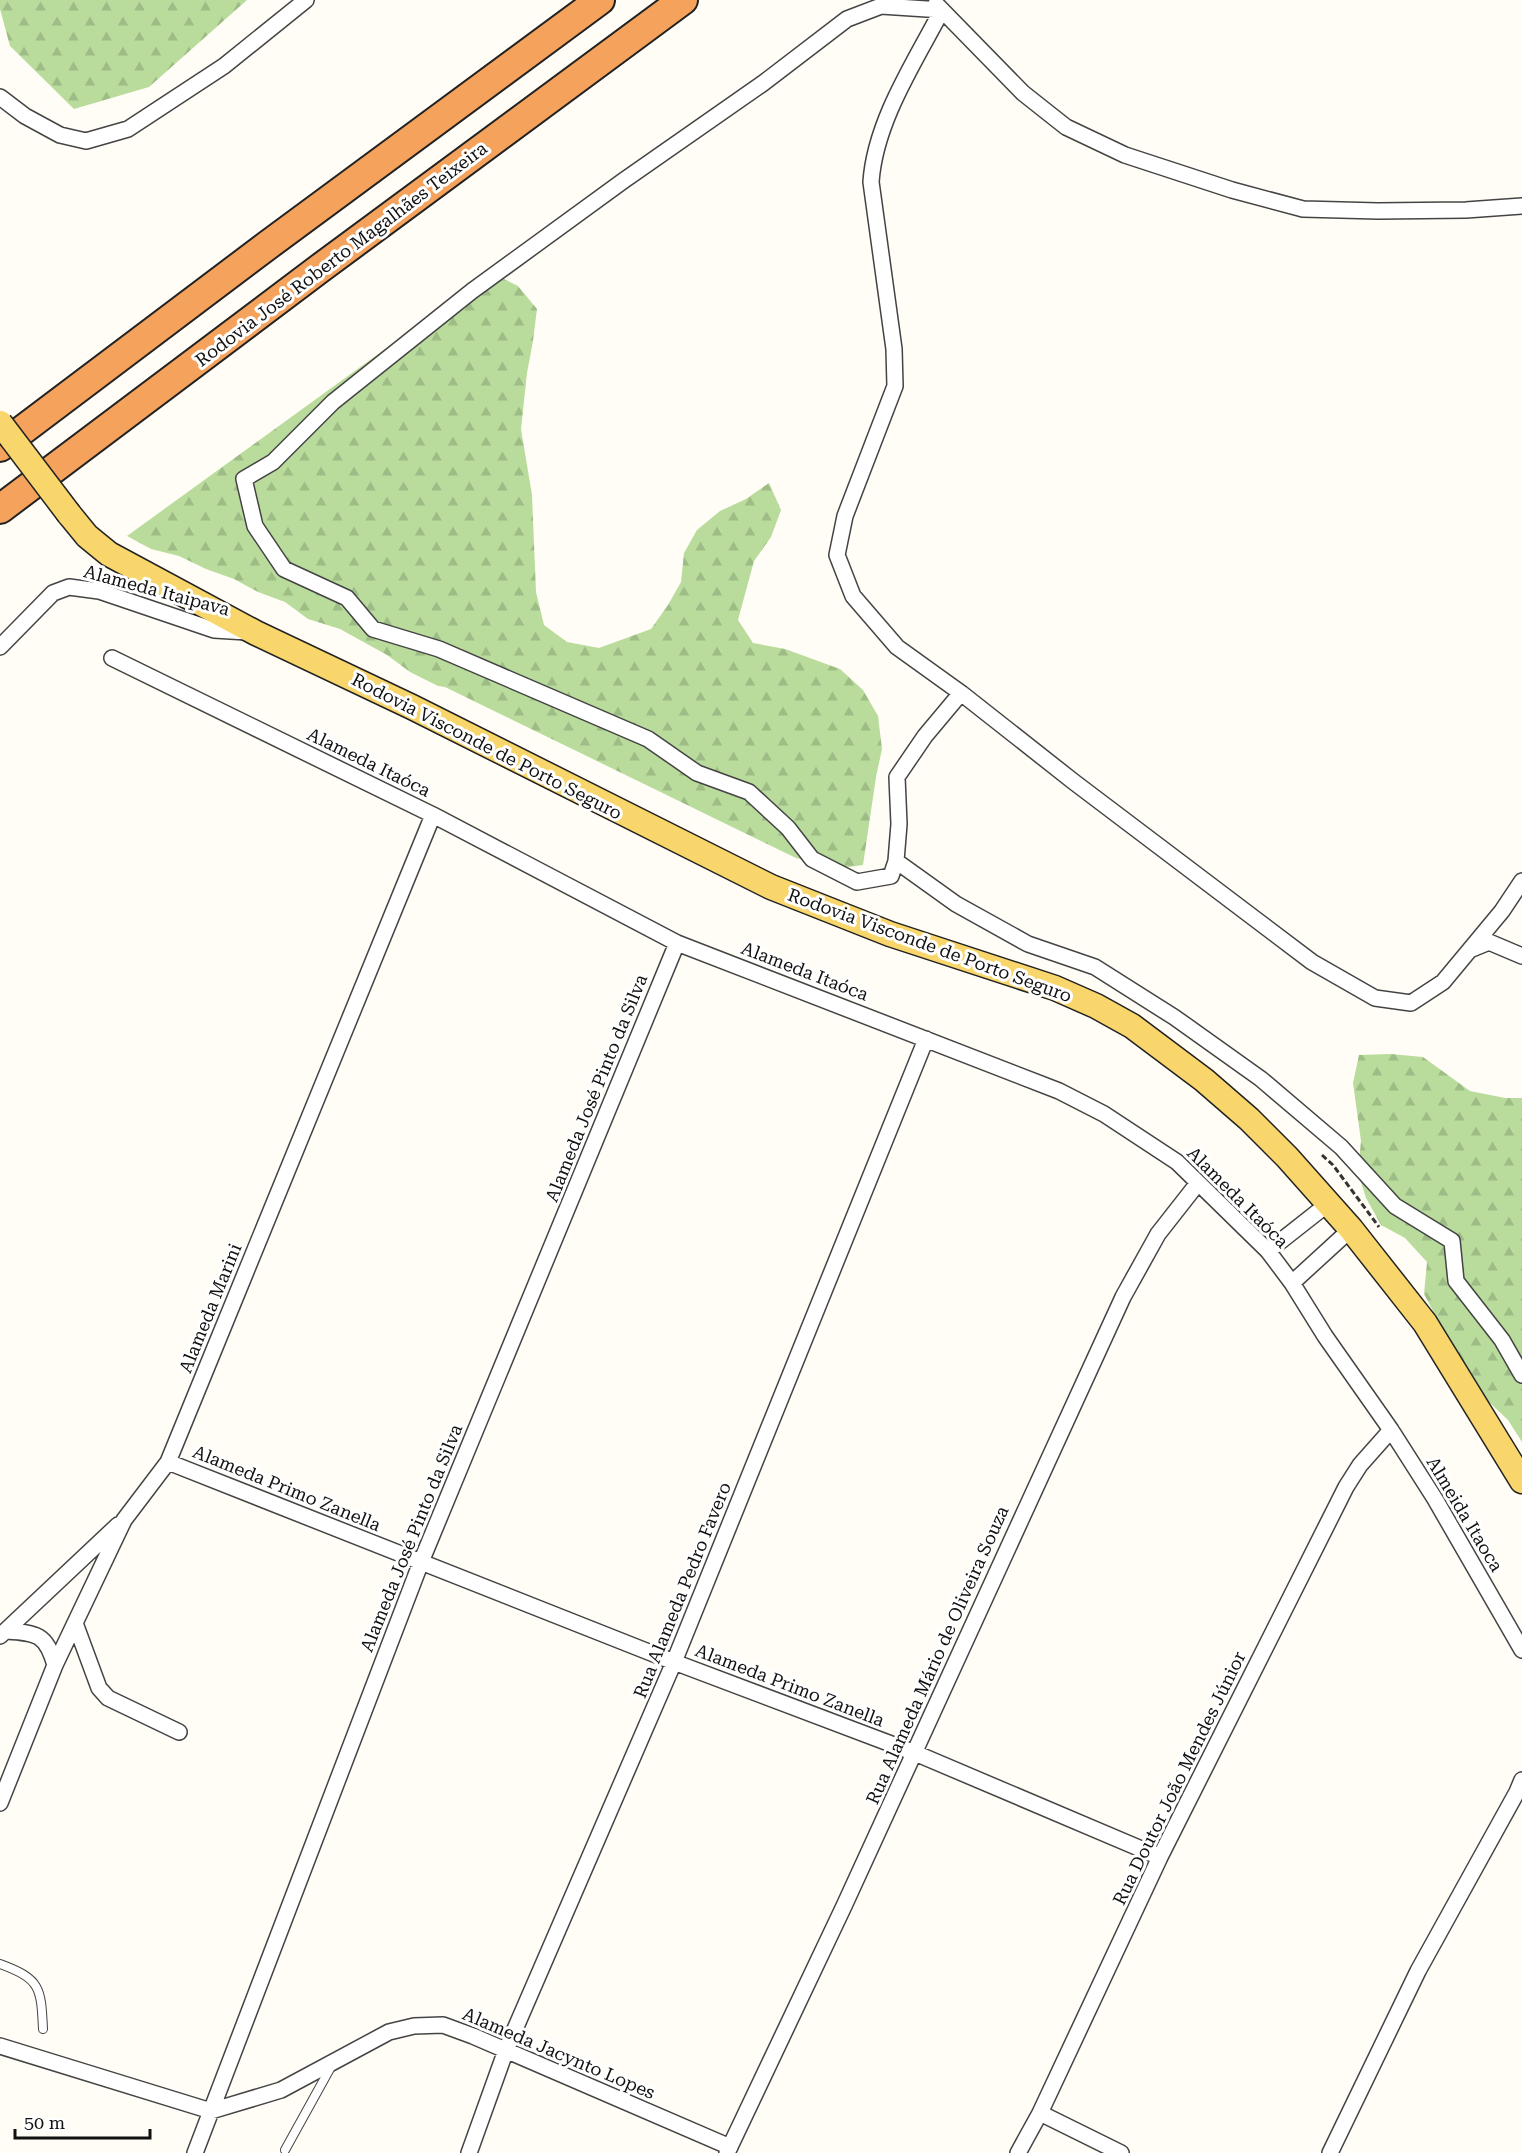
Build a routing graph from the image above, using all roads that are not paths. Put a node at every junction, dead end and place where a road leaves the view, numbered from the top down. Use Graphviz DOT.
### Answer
graph roads {
  1 [pos="306,0"];
  2 [pos="600,0"];
  3 [pos="683,0"];
  4 [pos="935,3"];
  5 [pos="0,97"];
  6 [pos="1522,206"];
  7 [pos="0,423"];
  8 [pos="0,447"];
  9 [pos="0,509"];
  10 [pos="256,633"];
  11 [pos="0,647"];
  12 [pos="112,658"];
  13 [pos="961,693"];
  14 [pos="433,815"];
  15 [pos="896,861"];
  16 [pos="1522,881"];
  17 [pos="677,942"];
  18 [pos="1469,950"];
  19 [pos="1522,956"];
  20 [pos="926,1039"];
  21 [pos="1198,1182"];
  22 [pos="1329,1203"];
  23 [pos="1351,1228"];
  24 [pos="1268,1251"];
  25 [pos="1292,1283"];
  26 [pos="1522,1375"];
  27 [pos="1391,1430"];
  28 [pos="168,1462"];
  29 [pos="1522,1481"];
  30 [pos="124,1520"];
  31 [pos="421,1562"];
  32 [pos="75,1623"];
  33 [pos="3,1634"];
  34 [pos="1522,1650"];
  35 [pos="674,1662"];
  36 [pos="56,1665"];
  37 [pos="179,1732"];
  38 [pos="915,1753"];
  39 [pos="1520,1787"];
  40 [pos="0,1803"];
  41 [pos="1160,1857"];
  42 [pos="0,1964"];
  43 [pos="43,2029"];
  44 [pos="0,2046"];
  45 [pos="506,2050"];
  46 [pos="332,2064"];
  47 [pos="211,2111"];
  48 [pos="1040,2113"];
  49 [pos="285,2150"];
  50 [pos="728,2150"];
  51 [pos="195,2153"];
  52 [pos="469,2153"];
  53 [pos="1018,2153"];
  54 [pos="1121,2153"];
  55 [pos="1330,2153"];
  1 -- 5 [label="street"];
  2 -- 8 [label="highway"];
  3 -- 9 [label="highway, Rodovia José Roberto Magalhães Teixeira"];
  4 -- 6 [label="street"];
  4 -- 13 [label="street"];
  4 -- 15 [label="street"];
  7 -- 10 [label="main road, Rodovia Visconde de Porto Seguro, bridge"];
  10 -- 11 [label="street, Alameda Itaipava"];
  10 -- 22 [label="main road, Rodovia Visconde de Porto Seguro"];
  12 -- 14 [label="street, Alameda Itaóca"];
  13 -- 15 [label="street"];
  13 -- 18 [label="street"];
  14 -- 17 [label="street, Alameda Itaóca"];
  14 -- 28 [label="street, Alameda Marini"];
  15 -- 26 [label="street"];
  16 -- 18 [label="street"];
  17 -- 20 [label="street, Alameda Itaóca"];
  17 -- 31 [label="street, Alameda José Pinto da Silva"];
  18 -- 19 [label="street"];
  20 -- 21 [label="street, Alameda Itaóca"];
  20 -- 35 [label="street, Rua Alameda Pedro Favero"];
  21 -- 24 [label="street, Alameda Itaóca"];
  21 -- 38 [label="street, Rua Alameda Mário de Oliveira Souza"];
  22 -- 23 [label="main road, Rodovia Visconde de Porto Seguro"];
  22 -- 24 [label="street"];
  23 -- 25 [label="street"];
  23 -- 29 [label="main road, Rodovia Visconde de Porto Seguro"];
  24 -- 25 [label="street, Alameda Itaóca"];
  25 -- 27 [label="street, Alameda Itaóca"];
  27 -- 34 [label="street, Almeida Itaoca"];
  27 -- 41 [label="street, Rua Doutor João Mendes Júnior"];
  28 -- 30 [label="street, Alameda Marini"];
  28 -- 31 [label="street, Alameda Primo Zanella"];
  30 -- 32 [label="street, Alameda Marini"];
  30 -- 33 [label="street"];
  31 -- 35 [label="street, Alameda Primo Zanella"];
  31 -- 47 [label="street, Alameda José Pinto da Silva"];
  32 -- 36 [label="street, Alameda Marini"];
  32 -- 37 [label="street"];
  33 -- 36 [label="street"];
  35 -- 38 [label="street, Alameda Primo Zanella"];
  35 -- 45 [label="street, Rua Alameda Pedro Favero"];
  36 -- 40 [label="street, Alameda Marini"];
  38 -- 41 [label="street, Alameda Primo Zanella"];
  38 -- 50 [label="street, Rua Alameda Mário de Oliveira Souza"];
  39 -- 55 [label="street"];
  41 -- 48 [label="street, Rua Doutor João Mendes Júnior"];
  42 -- 43 [label="lane"];
  44 -- 47 [label="street"];
  45 -- 46 [label="street, Alameda Jacynto Lopes"];
  45 -- 50 [label="street, Alameda Jacynto Lopes"];
  45 -- 52 [label="street, Rua Alameda Pedro Favero"];
  46 -- 47 [label="street, Alameda Jacynto Lopes"];
  46 -- 49 [label="lane"];
  47 -- 51 [label="street, Alameda José Pinto da Silva"];
  48 -- 53 [label="street, Rua Doutor João Mendes Júnior"];
  48 -- 54 [label="street"];
}
